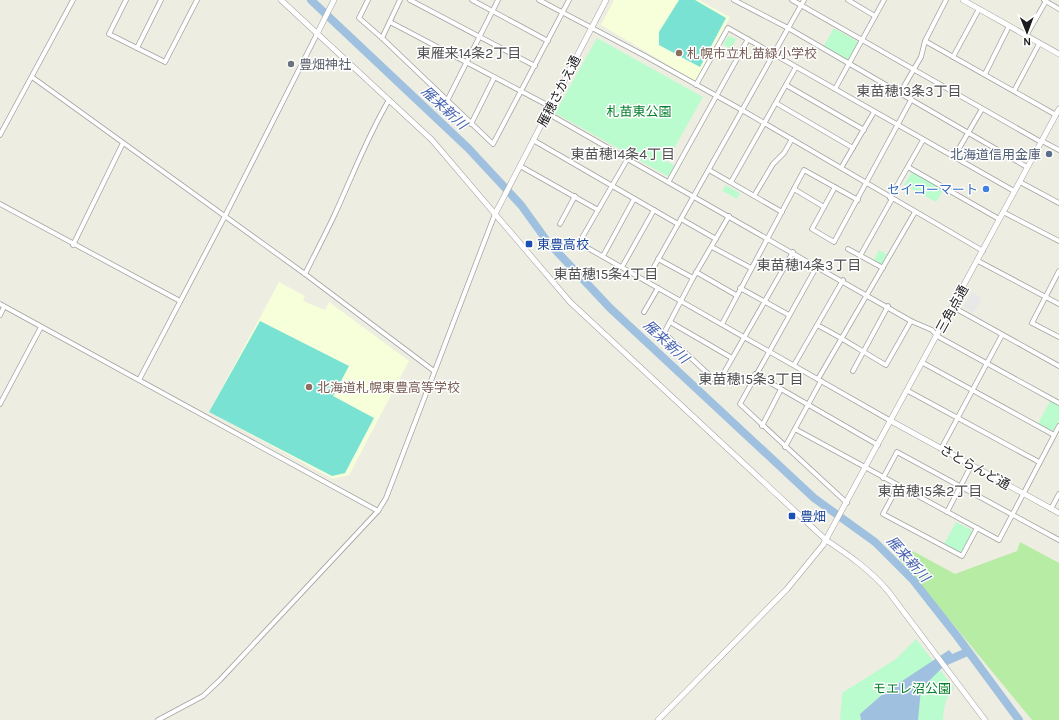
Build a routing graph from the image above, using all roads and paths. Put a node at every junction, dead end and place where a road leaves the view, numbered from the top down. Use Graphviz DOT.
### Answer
graph roads {
  1 [pos="73,0"];
  2 [pos="126,0"];
  3 [pos="161,0"];
  4 [pos="197,0"];
  5 [pos="281,0"];
  6 [pos="334,0"];
  7 [pos="368,0"];
  8 [pos="400,0"];
  9 [pos="410,0"];
  10 [pos="472,0"];
  11 [pos="498,0"];
  12 [pos="539,0"];
  13 [pos="569,0"];
  14 [pos="606,0"];
  15 [pos="734,0"];
  16 [pos="792,0"];
  17 [pos="804,0"];
  18 [pos="848,0"];
  19 [pos="884,0"];
  20 [pos="946,0"];
  21 [pos="966,1"];
  22 [pos="1045,1"];
  23 [pos="801,5"];
  24 [pos="979,9"];
  25 [pos="1059,9"];
  26 [pos="493,11"];
  27 [pos="563,12"];
  28 [pos="875,16"];
  29 [pos="390,22"];
  30 [pos="1009,26"];
  31 [pos="591,28"];
  32 [pos="788,28"];
  33 [pos="317,34"];
  34 [pos="1026,36"];
  35 [pos="479,37"];
  36 [pos="382,38"];
  37 [pos="748,39"];
  38 [pos="863,39"];
  39 [pos="548,41"];
  40 [pos="925,41"];
  41 [pos="1039,44"];
  42 [pos="137,48"];
  43 [pos="773,53"];
  44 [pos="1059,54"];
  45 [pos="953,57"];
  46 [pos="466,62"];
  47 [pos="849,64"];
  48 [pos="535,66"];
  49 [pos="796,67"];
  50 [pos="913,69"];
  51 [pos="985,74"];
  52 [pos="32,77"];
  53 [pos="494,78"];
  54 [pos="696,85"];
  55 [pos="786,85"];
  56 [pos="835,89"];
  57 [pos="1014,91"];
  58 [pos="521,92"];
  59 [pos="900,93"];
  60 [pos="716,96"];
  61 [pos="389,100"];
  62 [pos="912,100"];
  63 [pos="447,101"];
  64 [pos="776,103"];
  65 [pos="551,107"];
  66 [pos="982,109"];
  67 [pos="1059,109"];
  68 [pos="742,110"];
  69 [pos="874,112"];
  70 [pos="547,113"];
  71 [pos="1056,115"];
  72 [pos="471,124"];
  73 [pos="764,124"];
  74 [pos="898,125"];
  75 [pos="864,130"];
  76 [pos="968,133"];
  77 [pos="0,134"];
  78 [pos="792,139"];
  79 [pos="534,140"];
  80 [pos="923,140"];
  81 [pos="1041,141"];
  82 [pos="123,143"];
  83 [pos="853,148"];
  84 [pos="1059,150"];
  85 [pos="954,157"];
  86 [pos="628,158"];
  87 [pos="520,166"];
  88 [pos="908,167"];
  89 [pos="1027,167"];
  90 [pos="841,168"];
  91 [pos="709,170"];
  92 [pos="669,181"];
  93 [pos="731,182"];
  94 [pos="1020,182"];
  95 [pos="866,184"];
  96 [pos="612,185"];
  97 [pos="835,187"];
  98 [pos="794,189"];
  99 [pos="1014,191"];
  100 [pos="575,196"];
  101 [pos="754,196"];
  102 [pos="694,197"];
  103 [pos="634,199"];
  104 [pos="891,199"];
  105 [pos="858,200"];
  106 [pos="1059,203"];
  107 [pos="0,204"];
  108 [pos="824,207"];
  109 [pos="598,210"];
  110 [pos="654,210"];
  111 [pos="782,212"];
  112 [pos="915,212"];
  113 [pos="1003,212"];
  114 [pos="495,214"];
  115 [pos="225,216"];
  116 [pos="729,216"];
  117 [pos="681,219"];
  118 [pos="999,219"];
  119 [pos="560,224"];
  120 [pos="678,224"];
  121 [pos="767,237"];
  122 [pos="716,239"];
  123 [pos="1059,241"];
  124 [pos="73,245"];
  125 [pos="712,247"];
  126 [pos="848,249"];
  127 [pos="983,251"];
  128 [pos="793,252"];
  129 [pos="603,256"];
  130 [pos="860,256"];
  131 [pos="658,259"];
  132 [pos="978,261"];
  133 [pos="817,266"];
  134 [pos="622,267"];
  135 [pos="751,268"];
  136 [pos="883,268"];
  137 [pos="1059,271"];
  138 [pos="696,272"];
  139 [pos="305,274"];
  140 [pos="693,278"];
  141 [pos="843,280"];
  142 [pos="646,281"];
  143 [pos="658,288"];
  144 [pos="740,288"];
  145 [pos="736,295"];
  146 [pos="866,295"];
  147 [pos="1045,297"];
  148 [pos="180,301"];
  149 [pos="681,301"];
  150 [pos="764,301"];
  151 [pos="1059,304"];
  152 [pos="2,306"];
  153 [pos="888,306"];
  154 [pos="953,307"];
  155 [pos="644,312"];
  156 [pos="0,315"];
  157 [pos="789,316"];
  158 [pos="912,321"];
  159 [pos="670,322"];
  160 [pos="722,324"];
  161 [pos="817,325"];
  162 [pos="41,327"];
  163 [pos="1002,335"];
  164 [pos="936,336"];
  165 [pos="744,337"];
  166 [pos="1059,337"];
  167 [pos="843,338"];
  168 [pos="768,351"];
  169 [pos="863,352"];
  170 [pos="732,358"];
  171 [pos="923,363"];
  172 [pos="986,364"];
  173 [pos="794,365"];
  174 [pos="1059,366"];
  175 [pos="434,371"];
  176 [pos="853,371"];
  177 [pos="755,374"];
  178 [pos="139,380"];
  179 [pos="819,380"];
  180 [pos="781,389"];
  181 [pos="908,391"];
  182 [pos="972,391"];
  183 [pos="1059,403"];
  184 [pos="0,404"];
  185 [pos="808,404"];
  186 [pos="958,418"];
  187 [pos="890,421"];
  188 [pos="762,426"];
  189 [pos="1059,426"];
  190 [pos="795,429"];
  191 [pos="1054,435"];
  192 [pos="878,444"];
  193 [pos="785,447"];
  194 [pos="941,449"];
  195 [pos="1039,462"];
  196 [pos="971,466"];
  197 [pos="865,468"];
  198 [pos="883,478"];
  199 [pos="898,486"];
  200 [pos="960,486"];
  201 [pos="1023,493"];
  202 [pos="1059,494"];
  203 [pos="845,506"];
  204 [pos="1051,509"];
  205 [pos="378,511"];
  206 [pos="947,512"];
  207 [pos="1059,513"];
  208 [pos="1012,515"];
  209 [pos="977,528"];
  210 [pos="826,540"];
  211 [pos="1059,540"];
  212 [pos="158,720"];
  213 [pos="658,720"];
  214 [pos="985,720"];
  1 -- 52 [label="street"];
  2 -- 42 [label="street"];
  3 -- 42 [label="street"];
  4 -- 42 [label="street"];
  5 -- 33 [label="street"];
  6 -- 33 [label="street"];
  7 -- 36 [label="street"];
  8 -- 29 [label="street"];
  9 -- 35 [label="street"];
  10 -- 26 [label="street"];
  11 -- 26 [label="street"];
  12 -- 27 [label="street"];
  13 -- 27 [label="street"];
  14 -- 31 [label="street, 雁穂さかえ通"];
  15 -- 32 [label="street"];
  16 -- 23 [label="street"];
  17 -- 23 [label="street"];
  18 -- 28 [label="street"];
  19 -- 28 [label="street"];
  20 -- 40 [label="street"];
  21 -- 24 [label="street"];
  22 -- 25 [label="street"];
  22 -- 34 [label="street"];
  23 -- 32 [label="street"];
  23 -- 38 [label="street"];
  24 -- 30 [label="street"];
  24 -- 45 [label="street"];
  26 -- 35 [label="street"];
  26 -- 39 [label="street"];
  27 -- 31 [label="street"];
  27 -- 39 [label="street"];
  28 -- 38 [label="street"];
  29 -- 36 [label="street"];
  29 -- 46 [label="street"];
  30 -- 34 [label="street"];
  30 -- 51 [label="street"];
  31 -- 54 [label="street"];
  31 -- 65 [label="street, 雁穂さかえ通"];
  32 -- 43 [label="street"];
  32 -- 47 [label="street"];
  33 -- 61 [label="street"];
  33 -- 115 [label="street"];
  34 -- 41 [label="street"];
  35 -- 46 [label="street"];
  35 -- 48 [label="street"];
  36 -- 63 [label="street"];
  37 -- 43 [label="street"];
  37 -- 54 [label="street"];
  37 -- 60 [label="street"];
  38 -- 47 [label="street"];
  38 -- 50 [label="street"];
  39 -- 48 [label="street"];
  40 -- 45 [label="street"];
  40 -- 50 [label="street"];
  41 -- 44 [label="street"];
  41 -- 57 [label="street"];
  43 -- 49 [label="street"];
  43 -- 68 [label="street"];
  45 -- 51 [label="street"];
  46 -- 53 [label="street"];
  46 -- 63 [label="street"];
  47 -- 56 [label="street"];
  47 -- 59 [label="street"];
  48 -- 58 [label="street"];
  49 -- 55 [label="street"];
  49 -- 56 [label="street"];
  50 -- 59 [label="street"];
  50 -- 66 [label="street"];
  51 -- 57 [label="street"];
  52 -- 77 [label="street"];
  52 -- 82 [label="street"];
  53 -- 58 [label="street"];
  53 -- 72 [label="street"];
  54 -- 60 [label="street"];
  55 -- 64 [label="street"];
  55 -- 75 [label="street"];
  56 -- 69 [label="street"];
  57 -- 71 [label="street"];
  58 -- 65 [label="street"];
  58 -- 72 [label="street"];
  59 -- 62 [label="street"];
  60 -- 68 [label="street"];
  60 -- 92 [label="street"];
  61 -- 114 [label="street"];
  61 -- 139 [label="street"];
  62 -- 74 [label="street"];
  62 -- 76 [label="street"];
  63 -- 72 [label="street"];
  64 -- 73 [label="street"];
  64 -- 83 [label="street"];
  65 -- 70 [label="street, 雁穂さかえ通"];
  66 -- 76 [label="street"];
  66 -- 81 [label="street"];
  67 -- 71 [label="street, 三角点通"];
  68 -- 73 [label="street"];
  68 -- 91 [label="street"];
  69 -- 74 [label="street"];
  69 -- 75 [label="street"];
  70 -- 79 [label="street, 雁穂さかえ通"];
  70 -- 86 [label="street"];
  71 -- 81 [label="street, 三角点通"];
  73 -- 78 [label="street"];
  73 -- 93 [label="street"];
  74 -- 80 [label="street"];
  74 -- 95 [label="street"];
  75 -- 83 [label="street"];
  76 -- 85 [label="street"];
  76 -- 89 [label="street"];
  78 -- 90 [label="street"];
  78 -- 101 [label="street"];
  79 -- 87 [label="street, 雁穂さかえ通"];
  79 -- 96 [label="street"];
  80 -- 85 [label="street"];
  80 -- 88 [label="street"];
  81 -- 84 [label="street"];
  81 -- 89 [label="street, 三角点通"];
  82 -- 115 [label="street"];
  82 -- 124 [label="street"];
  83 -- 90 [label="street"];
  85 -- 99 [label="street"];
  86 -- 92 [label="street"];
  86 -- 96 [label="street"];
  87 -- 100 [label="street"];
  87 -- 114 [label="street, 雁穂さかえ通"];
  88 -- 104 [label="street"];
  88 -- 118 [label="street"];
  89 -- 94 [label="street, 三角点通"];
  90 -- 95 [label="street"];
  91 -- 93 [label="street"];
  91 -- 102 [label="street"];
  92 -- 102 [label="street"];
  93 -- 101 [label="street"];
  94 -- 99 [label="street, 三角点通"];
  94 -- 106 [label="street"];
  95 -- 104 [label="street"];
  95 -- 105 [label="street"];
  96 -- 103 [label="street"];
  96 -- 109 [label="street"];
  97 -- 98 [label="street"];
  97 -- 105 [label="street"];
  97 -- 108 [label="street"];
  98 -- 108 [label="street"];
  98 -- 111 [label="street"];
  99 -- 113 [label="street, 三角点通"];
  100 -- 109 [label="street"];
  100 -- 119 [label="street"];
  101 -- 111 [label="street"];
  102 -- 116 [label="street"];
  102 -- 117 [label="street"];
  103 -- 110 [label="street"];
  103 -- 129 [label="street"];
  104 -- 112 [label="street"];
  104 -- 130 [label="street"];
  105 -- 108 [label="street"];
  107 -- 124 [label="street"];
  109 -- 129 [label="street"];
  110 -- 120 [label="street"];
  110 -- 134 [label="street"];
  111 -- 121 [label="street"];
  112 -- 127 [label="street"];
  112 -- 136 [label="street"];
  113 -- 118 [label="street, 三角点通"];
  113 -- 123 [label="street"];
  114 -- 175 [label="street"];
  114 -- 210 [label="street"];
  115 -- 139 [label="street"];
  115 -- 148 [label="street"];
  116 -- 121 [label="street"];
  116 -- 122 [label="street"];
  117 -- 120 [label="street"];
  117 -- 122 [label="street"];
  118 -- 127 [label="street, 三角点通"];
  120 -- 131 [label="street"];
  121 -- 128 [label="street"];
  121 -- 135 [label="street"];
  122 -- 125 [label="street"];
  124 -- 148 [label="street"];
  125 -- 135 [label="street"];
  125 -- 138 [label="street"];
  126 -- 130 [label="street"];
  127 -- 132 [label="street, 三角点通"];
  128 -- 133 [label="street"];
  128 -- 150 [label="street"];
  129 -- 134 [label="street"];
  130 -- 136 [label="street"];
  131 -- 140 [label="street"];
  131 -- 142 [label="street"];
  132 -- 147 [label="street"];
  132 -- 154 [label="street, 三角点通"];
  133 -- 141 [label="street"];
  133 -- 157 [label="street"];
  134 -- 142 [label="street"];
  135 -- 144 [label="street"];
  136 -- 146 [label="street"];
  137 -- 147 [label="street"];
  138 -- 140 [label="street"];
  138 -- 145 [label="street"];
  139 -- 175 [label="street"];
  140 -- 149 [label="street"];
  141 -- 146 [label="street"];
  141 -- 161 [label="street"];
  142 -- 143 [label="street"];
  143 -- 149 [label="street"];
  143 -- 155 [label="street"];
  144 -- 145 [label="street"];
  144 -- 150 [label="street"];
  145 -- 160 [label="street"];
  146 -- 153 [label="street"];
  146 -- 167 [label="street"];
  147 -- 151 [label="street"];
  147 -- 166 [label="street"];
  148 -- 178 [label="street"];
  149 -- 159 [label="street"];
  149 -- 160 [label="street"];
  150 -- 157 [label="street"];
  150 -- 165 [label="street"];
  152 -- 156 [label="street"];
  152 -- 162 [label="street"];
  153 -- 158 [label="street"];
  153 -- 169 [label="street"];
  154 -- 163 [label="street"];
  154 -- 164 [label="street, 三角点通"];
  157 -- 168 [label="street"];
  158 -- 164 [label="street"];
  158 -- 169 [label="street"];
  159 -- 170 [label="street"];
  159 -- 170 [label="street"];
  160 -- 165 [label="street"];
  161 -- 167 [label="street"];
  161 -- 173 [label="street"];
  162 -- 178 [label="street"];
  162 -- 184 [label="street"];
  163 -- 172 [label="street"];
  163 -- 174 [label="street"];
  164 -- 171 [label="street, 三角点通"];
  164 -- 172 [label="street"];
  165 -- 168 [label="street"];
  165 -- 170 [label="street"];
  167 -- 169 [label="street"];
  167 -- 179 [label="street"];
  168 -- 173 [label="street"];
  168 -- 177 [label="street"];
  169 -- 176 [label="street"];
  171 -- 181 [label="street, 三角点通"];
  171 -- 182 [label="street"];
  172 -- 182 [label="street"];
  172 -- 183 [label="street"];
  173 -- 179 [label="street"];
  175 -- 205 [label="street"];
  177 -- 180 [label="street"];
  177 -- 188 [label="street"];
  178 -- 205 [label="street"];
  179 -- 185 [label="street"];
  179 -- 187 [label="street"];
  180 -- 185 [label="street"];
  180 -- 188 [label="street"];
  181 -- 186 [label="street"];
  181 -- 187 [label="street, 三角点通"];
  182 -- 186 [label="street"];
  182 -- 191 [label="street"];
  185 -- 190 [label="street"];
  185 -- 192 [label="street"];
  186 -- 194 [label="street"];
  186 -- 195 [label="street"];
  187 -- 192 [label="street, 三角点通"];
  187 -- 194 [label="street, さとらんど通"];
  188 -- 193 [label="street"];
  189 -- 191 [label="street"];
  190 -- 193 [label="street"];
  190 -- 197 [label="street"];
  191 -- 195 [label="street"];
  192 -- 197 [label="street, 三角点通"];
  193 -- 203 [label="street"];
  194 -- 196 [label="street, さとらんど通"];
  195 -- 201 [label="street"];
  196 -- 200 [label="street"];
  196 -- 201 [label="street, さとらんど通"];
  197 -- 198 [label="street"];
  197 -- 203 [label="street, 三角点通"];
  198 -- 199 [label="street"];
  198 -- 200 [label="street"];
  199 -- 206 [label="street"];
  199 -- 209 [label="street"];
  200 -- 206 [label="street"];
  200 -- 208 [label="street"];
  201 -- 204 [label="street, さとらんど通"];
  201 -- 208 [label="street"];
  202 -- 204 [label="street"];
  203 -- 210 [label="street, 三角点通"];
  204 -- 207 [label="street, さとらんど通"];
  205 -- 212 [label="street"];
  206 -- 209 [label="street"];
  208 -- 209 [label="street"];
  208 -- 211 [label="street"];
  210 -- 213 [label="street"];
  210 -- 214 [label="street"];
}
